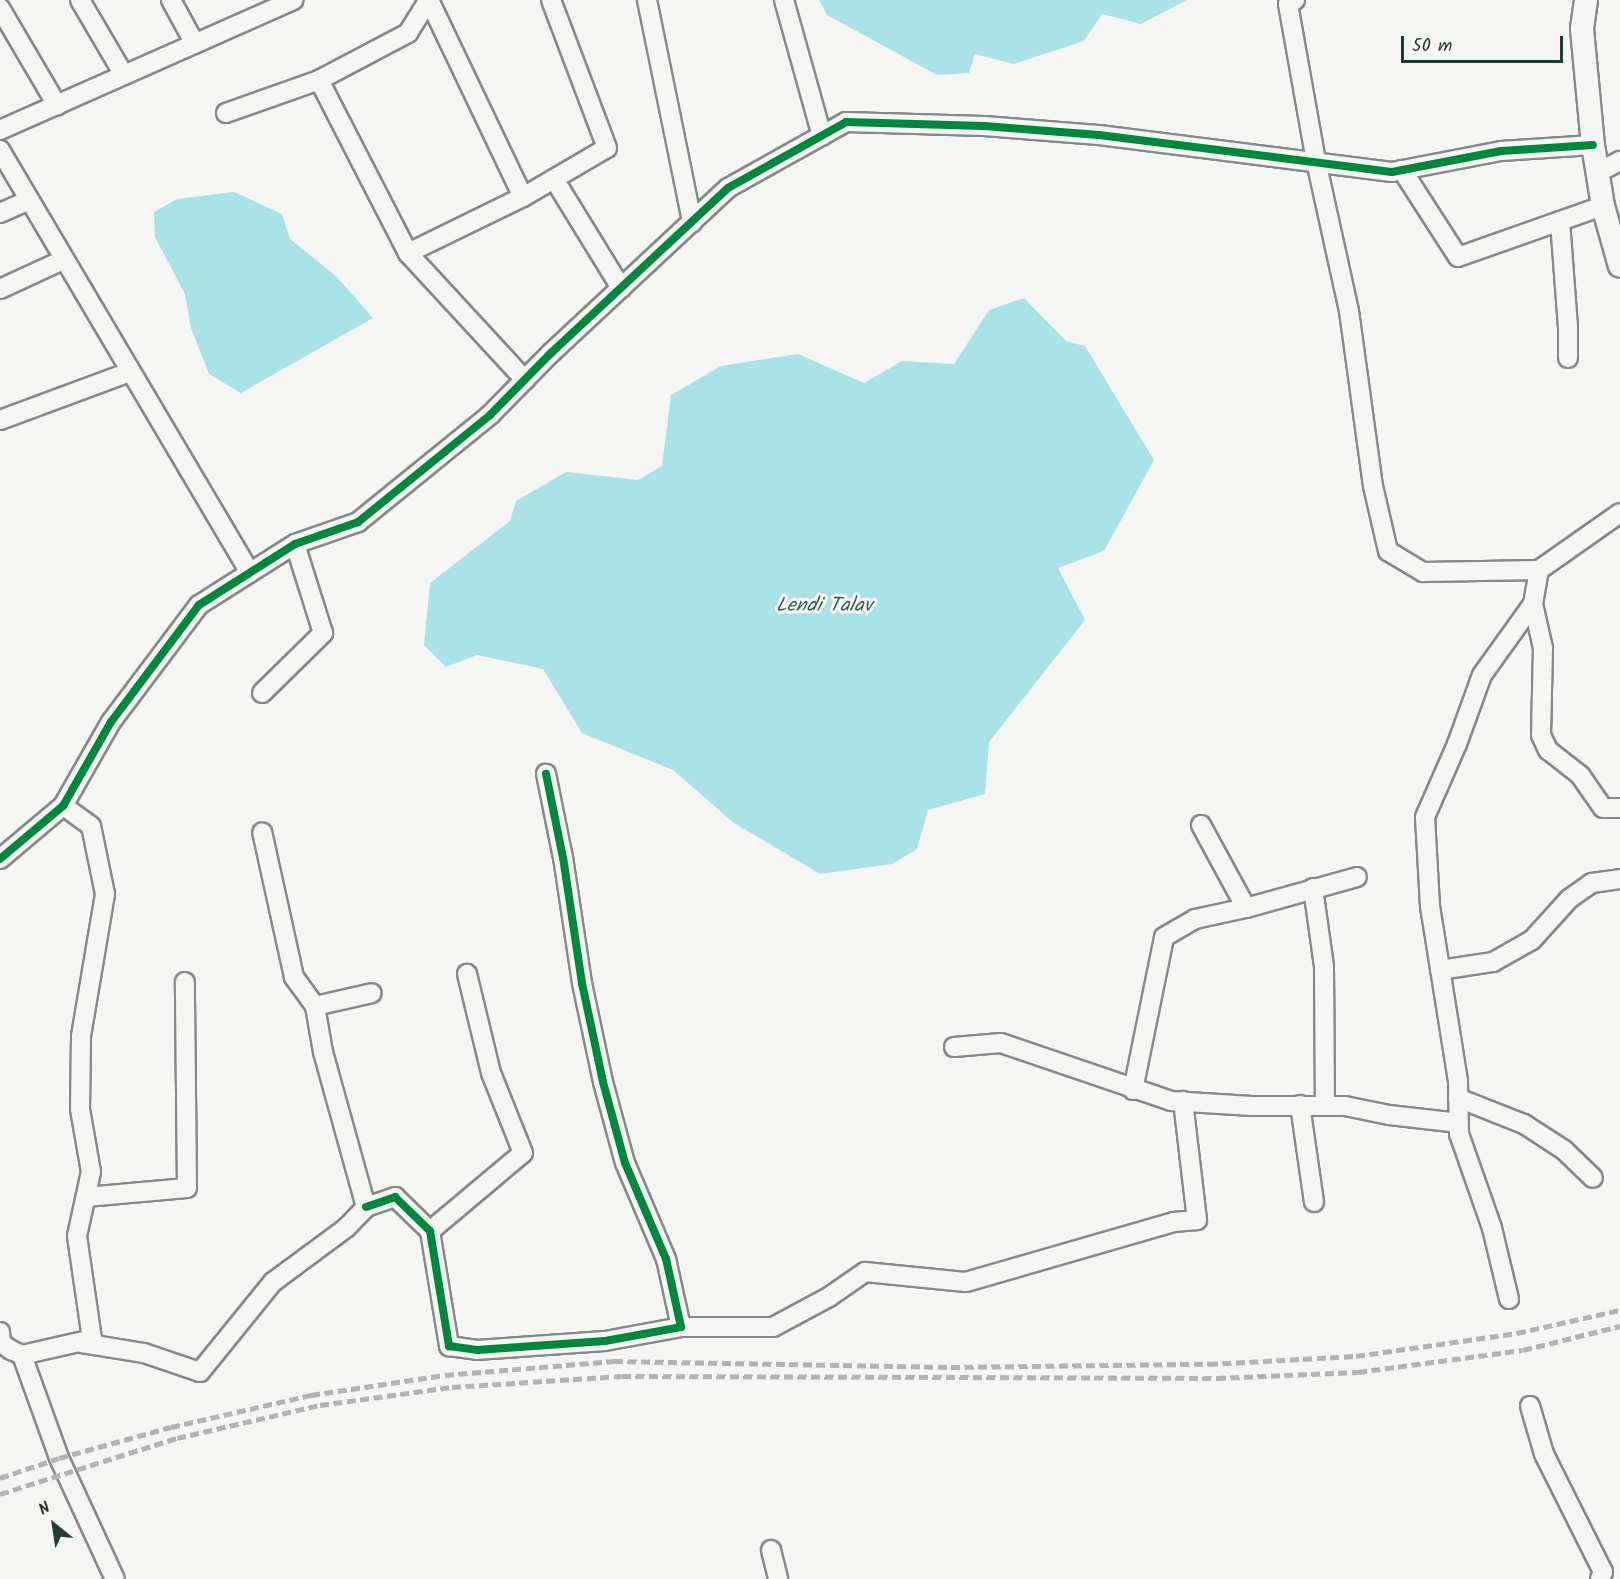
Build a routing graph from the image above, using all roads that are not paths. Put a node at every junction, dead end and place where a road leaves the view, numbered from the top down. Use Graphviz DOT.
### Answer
graph roads {
  1 [pos="80,0"];
  2 [pos="171,0"];
  3 [pos="294,0"];
  4 [pos="551,0"];
  5 [pos="647,0"];
  6 [pos="784,0"];
  7 [pos="1295,0"];
  8 [pos="1586,0"];
  9 [pos="0,8"];
  10 [pos="195,44"];
  11 [pos="124,75"];
  12 [pos="319,80"];
  13 [pos="57,105"];
  14 [pos="226,113"];
  15 [pos="0,130"];
  16 [pos="822,136"];
  17 [pos="1593,145"];
  18 [pos="0,150"];
  19 [pos="1316,161"];
  20 [pos="1620,161"];
  21 [pos="1402,170"];
  22 [pos="1599,172"];
  23 [pos="554,179"];
  24 [pos="523,197"];
  25 [pos="29,200"];
  26 [pos="1603,206"];
  27 [pos="0,213"];
  28 [pos="1560,221"];
  29 [pos="692,222"];
  30 [pos="408,252"];
  31 [pos="63,260"];
  32 [pos="1620,266"];
  33 [pos="621,288"];
  34 [pos="0,289"];
  35 [pos="1568,358"];
  36 [pos="130,372"];
  37 [pos="525,380"];
  38 [pos="0,420"];
  39 [pos="1620,513"];
  40 [pos="295,544"];
  41 [pos="1539,570"];
  42 [pos="249,573"];
  43 [pos="1533,604"];
  44 [pos="262,693"];
  45 [pos="546,774"];
  46 [pos="63,806"];
  47 [pos="1620,808"];
  48 [pos="1201,825"];
  49 [pos="262,832"];
  50 [pos="0,859"];
  51 [pos="1357,877"];
  52 [pos="1620,879"];
  53 [pos="1313,888"];
  54 [pos="1246,908"];
  55 [pos="1440,970"];
  56 [pos="467,974"];
  57 [pos="185,982"];
  58 [pos="372,993"];
  59 [pos="315,1006"];
  60 [pos="954,1047"];
  61 [pos="1133,1090"];
  62 [pos="1458,1098"];
  63 [pos="1183,1101"];
  64 [pos="1300,1105"];
  65 [pos="1325,1105"];
  66 [pos="1459,1123"];
  67 [pos="1593,1178"];
  68 [pos="86,1197"];
  69 [pos="1314,1202"];
  70 [pos="366,1207"];
  71 [pos="430,1232"];
  72 [pos="1509,1299"];
  73 [pos="681,1327"];
  74 [pos="0,1332"];
  75 [pos="82,1342"];
  76 [pos="11,1352"];
  77 [pos="1530,1406"];
  78 [pos="771,1550"];
  79 [pos="115,1579"];
  80 [pos="778,1579"];
  81 [pos="1600,1579"];
  1 -- 11 [label="street"];
  2 -- 10 [label="street"];
  3 -- 10 [label="street"];
  4 -- 23 [label="street"];
  5 -- 29 [label="street"];
  6 -- 16 [label="street"];
  7 -- 19 [label="street"];
  8 -- 17 [label="street"];
  9 -- 13 [label="street"];
  10 -- 11 [label="street"];
  11 -- 13 [label="street"];
  12 -- 14 [label="street"];
  12 -- 24 [label="street"];
  12 -- 30 [label="street"];
  13 -- 15 [label="street"];
  16 -- 19 [label="street"];
  16 -- 29 [label="street"];
  17 -- 21 [label="street"];
  17 -- 22 [label="street"];
  18 -- 25 [label="street"];
  19 -- 21 [label="street"];
  19 -- 41 [label="street"];
  20 -- 22 [label="street"];
  21 -- 28 [label="street"];
  22 -- 26 [label="street"];
  23 -- 24 [label="street"];
  23 -- 33 [label="street"];
  24 -- 30 [label="street"];
  25 -- 27 [label="street"];
  25 -- 31 [label="street"];
  26 -- 28 [label="street"];
  26 -- 32 [label="street"];
  28 -- 35 [label="street"];
  29 -- 33 [label="street"];
  30 -- 37 [label="street"];
  31 -- 34 [label="street"];
  31 -- 36 [label="street"];
  33 -- 37 [label="street"];
  36 -- 38 [label="street"];
  36 -- 42 [label="street"];
  37 -- 40 [label="street"];
  39 -- 41 [label="street"];
  40 -- 42 [label="street"];
  40 -- 44 [label="street"];
  41 -- 43 [label="street"];
  42 -- 46 [label="street"];
  43 -- 47 [label="street"];
  43 -- 55 [label="street"];
  45 -- 73 [label="street"];
  46 -- 50 [label="street"];
  46 -- 68 [label="street"];
  48 -- 54 [label="street"];
  49 -- 59 [label="street"];
  51 -- 53 [label="street"];
  52 -- 55 [label="street"];
  53 -- 54 [label="street"];
  53 -- 65 [label="street"];
  54 -- 61 [label="street"];
  55 -- 62 [label="street"];
  56 -- 71 [label="street"];
  57 -- 68 [label="street"];
  58 -- 59 [label="street"];
  59 -- 70 [label="street"];
  60 -- 61 [label="street"];
  61 -- 63 [label="street"];
  62 -- 66 [label="street"];
  62 -- 67 [label="street"];
  63 -- 64 [label="street"];
  63 -- 73 [label="street"];
  64 -- 65 [label="street"];
  64 -- 69 [label="street"];
  65 -- 66 [label="street"];
  66 -- 72 [label="street"];
  68 -- 75 [label="street"];
  70 -- 71 [label="street"];
  70 -- 75 [label="street"];
  71 -- 73 [label="street"];
  74 -- 76 [label="street"];
  75 -- 76 [label="street"];
  76 -- 79 [label="street"];
  77 -- 81 [label="street"];
  78 -- 80 [label="street"];
}
